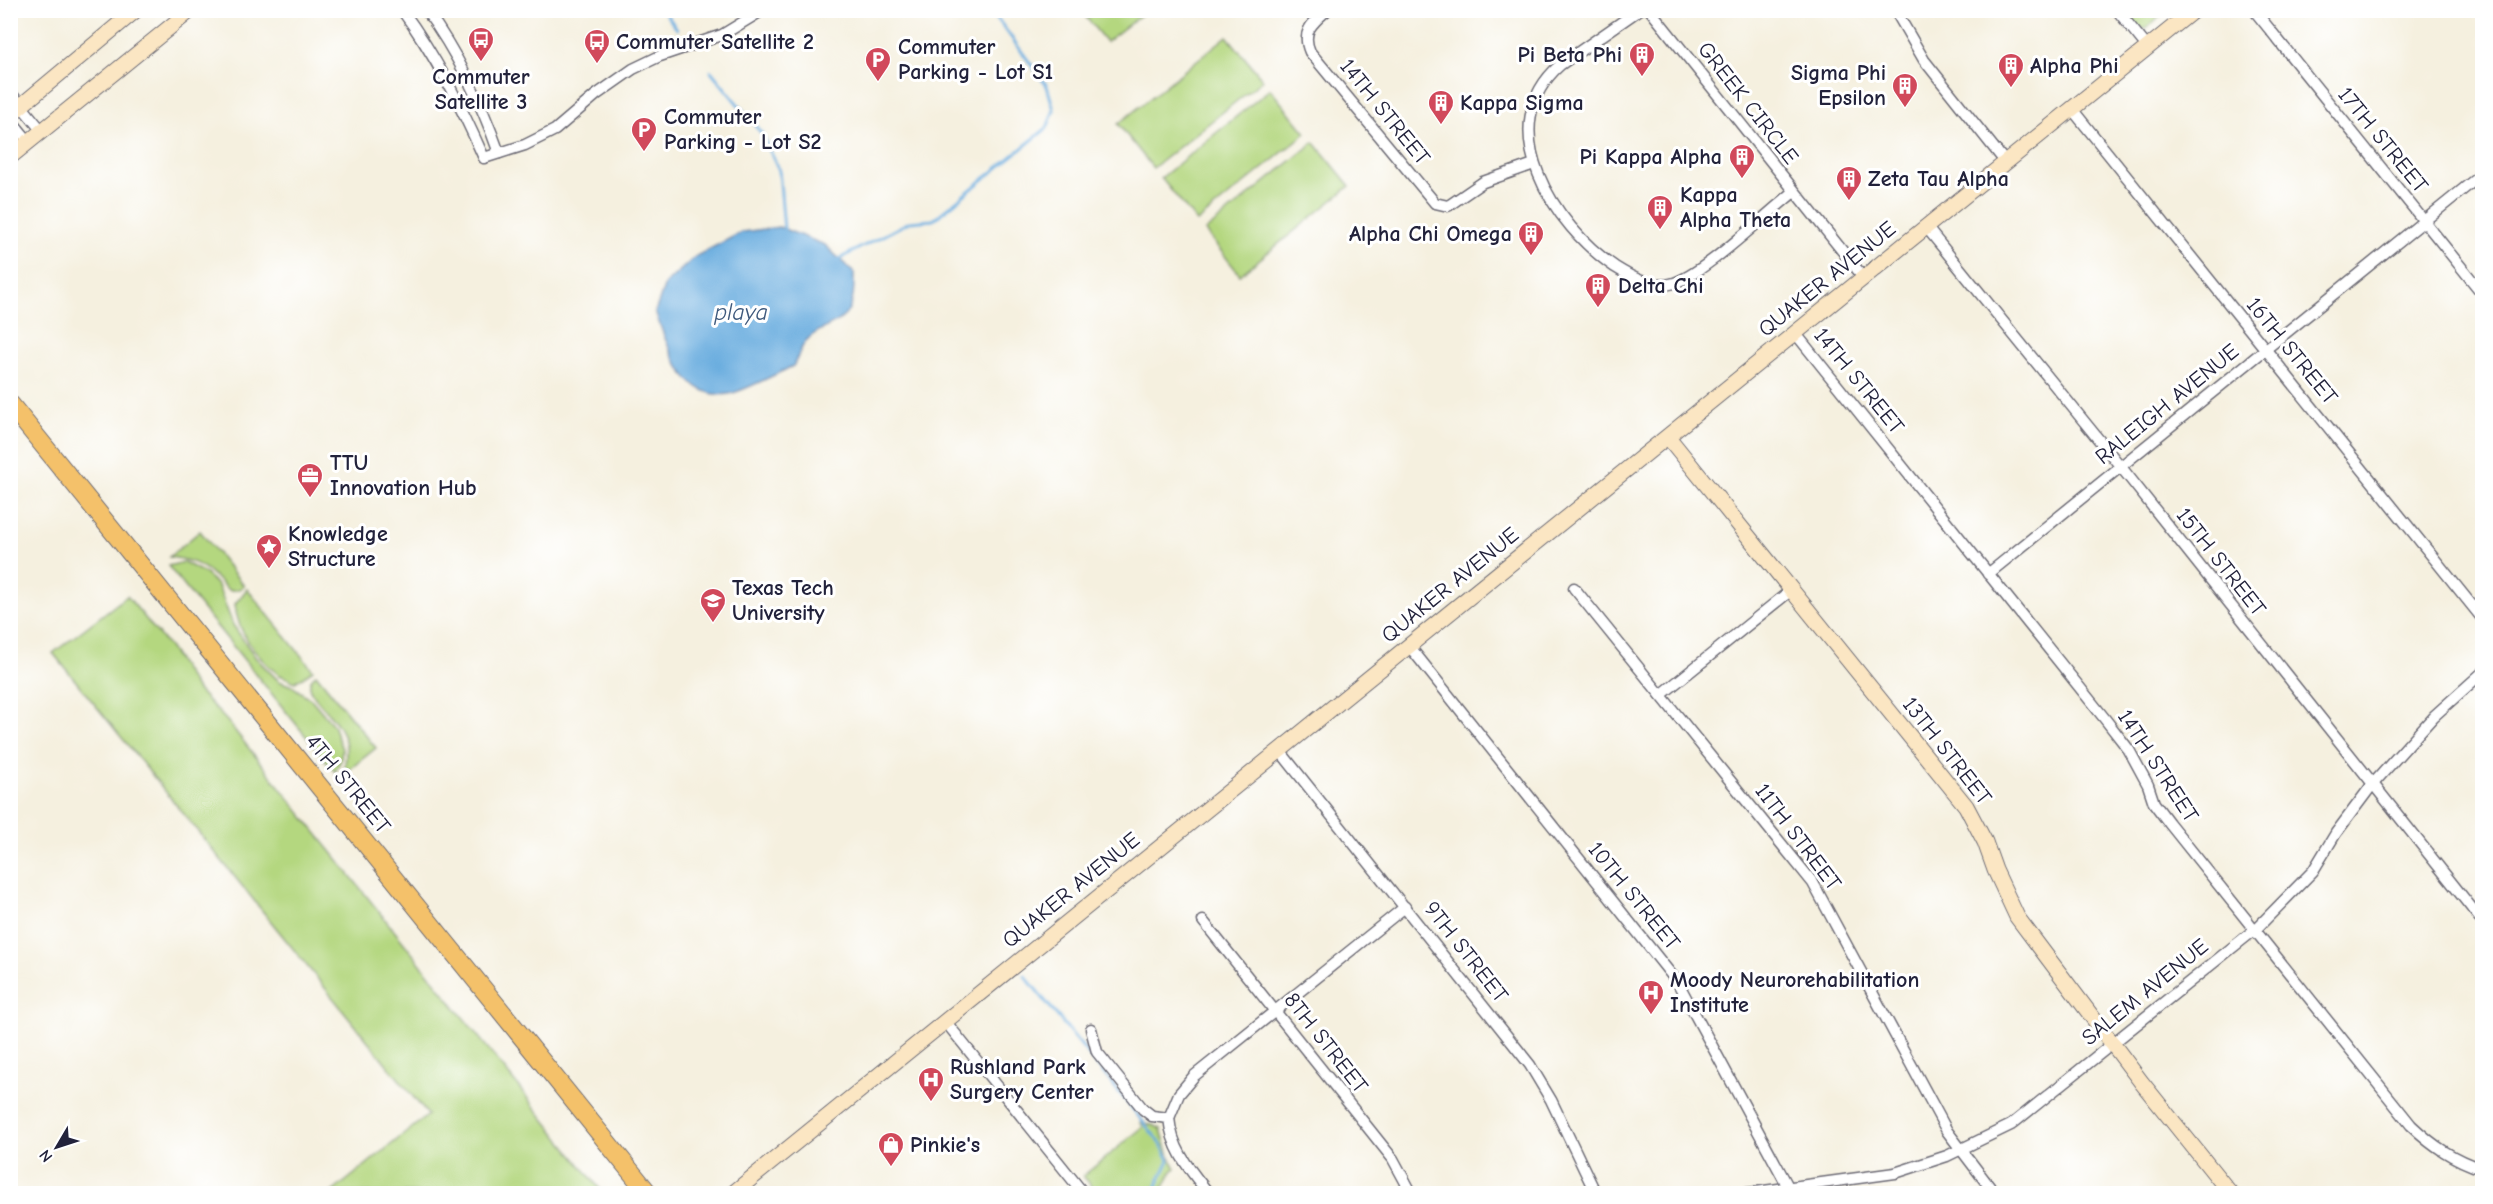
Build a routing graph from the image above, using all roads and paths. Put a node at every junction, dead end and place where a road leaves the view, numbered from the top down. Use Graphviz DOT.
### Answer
graph roads {
  1 [pos="136,10"];
  2 [pos="191,10"];
  3 [pos="402,10"];
  4 [pos="426,10"];
  5 [pos="763,10"];
  6 [pos="1327,10"];
  7 [pos="1639,10"];
  8 [pos="1650,10"];
  9 [pos="1895,10"];
  10 [pos="2117,10"];
  11 [pos="2194,10"];
  12 [pos="2254,10"];
  13 [pos="2148,48"];
  14 [pos="10,92"];
  15 [pos="2072,109"];
  16 [pos="14,113"];
  17 [pos="42,131"];
  18 [pos="29,142"];
  19 [pos="499,153"];
  20 [pos="10,157"];
  21 [pos="2006,163"];
  22 [pos="1534,164"];
  23 [pos="2482,174"];
  24 [pos="1794,192"];
  25 [pos="2425,221"];
  26 [pos="1927,228"];
  27 [pos="1864,279"];
  28 [pos="2482,293"];
  29 [pos="1796,334"];
  30 [pos="2266,350"];
  31 [pos="10,404"];
  32 [pos="1668,437"];
  33 [pos="2121,467"];
  34 [pos="1988,574"];
  35 [pos="1574,588"];
  36 [pos="1790,591"];
  37 [pos="2482,618"];
  38 [pos="1410,646"];
  39 [pos="2482,672"];
  40 [pos="1661,695"];
  41 [pos="1280,752"];
  42 [pos="2372,785"];
  43 [pos="1405,907"];
  44 [pos="1203,921"];
  45 [pos="2482,921"];
  46 [pos="2254,929"];
  47 [pos="1275,1010"];
  48 [pos="945,1021"];
  49 [pos="1091,1029"];
  50 [pos="2112,1044"];
  51 [pos="1169,1118"];
  52 [pos="1960,1150"];
  53 [pos="2482,1169"];
  54 [pos="1790,1190"];
  55 [pos="649,1194"];
  56 [pos="732,1194"];
  57 [pos="1084,1194"];
  58 [pos="1209,1194"];
  59 [pos="1412,1194"];
  60 [pos="1596,1194"];
  61 [pos="1741,1194"];
  62 [pos="1995,1194"];
  63 [pos="2231,1194"];
  1 -- 16 [label="main road"];
  2 -- 17 [label="main road"];
  3 -- 19 [label="street"];
  4 -- 19 [label="street"];
  5 -- 19 [label="street"];
  6 -- 22 [label="street, 14TH STREET"];
  7 -- 22 [label="street, GREEK CIRCLE"];
  8 -- 24 [label="street, GREEK CIRCLE"];
  9 -- 21 [label="street"];
  10 -- 13 [label="street"];
  11 -- 13 [label="main road, QUAKER AVENUE"];
  12 -- 25 [label="street, 17TH STREET"];
  13 -- 15 [label="main road, QUAKER AVENUE"];
  14 -- 16 [label="street"];
  15 -- 21 [label="main road, QUAKER AVENUE"];
  15 -- 30 [label="street, 16TH STREET"];
  16 -- 17 [label="street"];
  16 -- 18 [label="street"];
  17 -- 18 [label="main road"];
  18 -- 20 [label="main road"];
  21 -- 26 [label="main road, QUAKER AVENUE"];
  22 -- 24 [label="street, GREEK CIRCLE"];
  23 -- 25 [label="street, RALEIGH AVENUE"];
  24 -- 27 [label="street, GREEK CIRCLE"];
  25 -- 28 [label="street, 17TH STREET"];
  25 -- 30 [label="street, RALEIGH AVENUE"];
  26 -- 27 [label="main road, QUAKER AVENUE"];
  26 -- 33 [label="street, 15TH STREET"];
  27 -- 29 [label="main road, QUAKER AVENUE"];
  29 -- 32 [label="main road, QUAKER AVENUE"];
  29 -- 34 [label="street, 14TH STREET"];
  30 -- 33 [label="street, RALEIGH AVENUE"];
  30 -- 37 [label="street, 16TH STREET"];
  31 -- 55 [label="main road, 4TH STREET"];
  32 -- 36 [label="main road, 13TH STREET"];
  32 -- 38 [label="main road, QUAKER AVENUE"];
  33 -- 34 [label="street, RALEIGH AVENUE"];
  33 -- 42 [label="street, 15TH STREET"];
  34 -- 46 [label="street, 14TH STREET"];
  35 -- 40 [label="street, 11TH STREET"];
  36 -- 40 [label="street"];
  36 -- 50 [label="main road, 13TH STREET"];
  38 -- 41 [label="main road, QUAKER AVENUE"];
  38 -- 54 [label="street, 10TH STREET"];
  39 -- 42 [label="street, SALEM AVENUE"];
  40 -- 52 [label="street, 11TH STREET"];
  41 -- 43 [label="street, 9TH STREET"];
  41 -- 48 [label="main road, QUAKER AVENUE"];
  42 -- 45 [label="street, 15TH STREET"];
  42 -- 46 [label="street, SALEM AVENUE"];
  43 -- 47 [label="street"];
  43 -- 60 [label="street, 9TH STREET"];
  44 -- 47 [label="street, 8TH STREET"];
  46 -- 50 [label="street, SALEM AVENUE"];
  46 -- 53 [label="street, 14TH STREET"];
  47 -- 51 [label="street"];
  47 -- 59 [label="street, 8TH STREET"];
  48 -- 56 [label="main road, QUAKER AVENUE"];
  48 -- 57 [label="street"];
  49 -- 51 [label="street"];
  50 -- 52 [label="street, SALEM AVENUE"];
  50 -- 63 [label="main road, 13TH STREET"];
  51 -- 58 [label="street"];
  52 -- 54 [label="street, SALEM AVENUE"];
  52 -- 62 [label="street, 11TH STREET"];
  54 -- 61 [label="street, SALEM AVENUE"];
}
